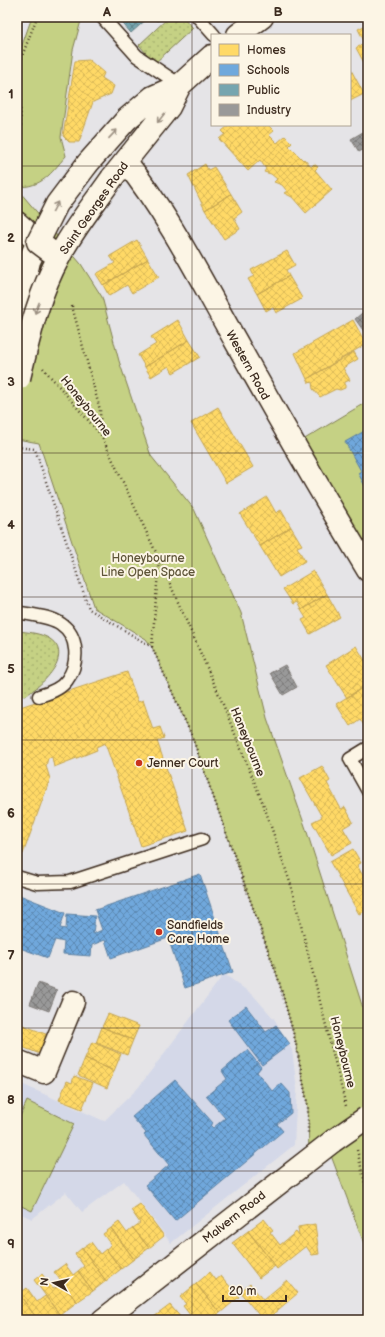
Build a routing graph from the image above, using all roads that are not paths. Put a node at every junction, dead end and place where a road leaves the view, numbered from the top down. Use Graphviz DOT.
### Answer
graph roads {
  1 [pos="102,17"];
  2 [pos="198,17"];
  3 [pos="262,17"];
  4 [pos="213,34"];
  5 [pos="239,34"];
  6 [pos="211,57"];
  7 [pos="180,85"];
  8 [pos="119,170"];
  9 [pos="17,223"];
  10 [pos="28,253"];
  11 [pos="55,264"];
  12 [pos="17,314"];
  13 [pos="18,384"];
  14 [pos="368,570"];
  15 [pos="17,612"];
  16 [pos="39,696"];
  17 [pos="368,748"];
  18 [pos="368,791"];
  19 [pos="202,839"];
  20 [pos="17,877"];
  21 [pos="73,1002"];
  22 [pos="17,1061"];
  23 [pos="361,1115"];
  24 [pos="103,1320"];
  1 -- 7 [label="lane"];
  2 -- 4 [label="lane"];
  3 -- 5 [label="street"];
  6 -- 7 [label="street, Saint Georges Road"];
  7 -- 8 [label="street, Saint Georges Road, one-way"];
  10 -- 7 [label="street, Saint Georges Road, one-way, bridge"];
  8 -- 11 [label="street, Saint Georges Road, bridge"];
  8 -- 14 [label="street, Western Road"];
  9 -- 10 [label="street"];
  10 -- 11 [label="street"];
  10 -- 12 [label="street, Saint Georges Road"];
  11 -- 13 [label="street, Saint Georges Road, one-way, bridge"];
  15 -- 16 [label="lane"];
  17 -- 18 [label="lane"];
  19 -- 20 [label="lane"];
  21 -- 22 [label="street"];
  23 -- 24 [label="street, Malvern Road, bridge"];
}
